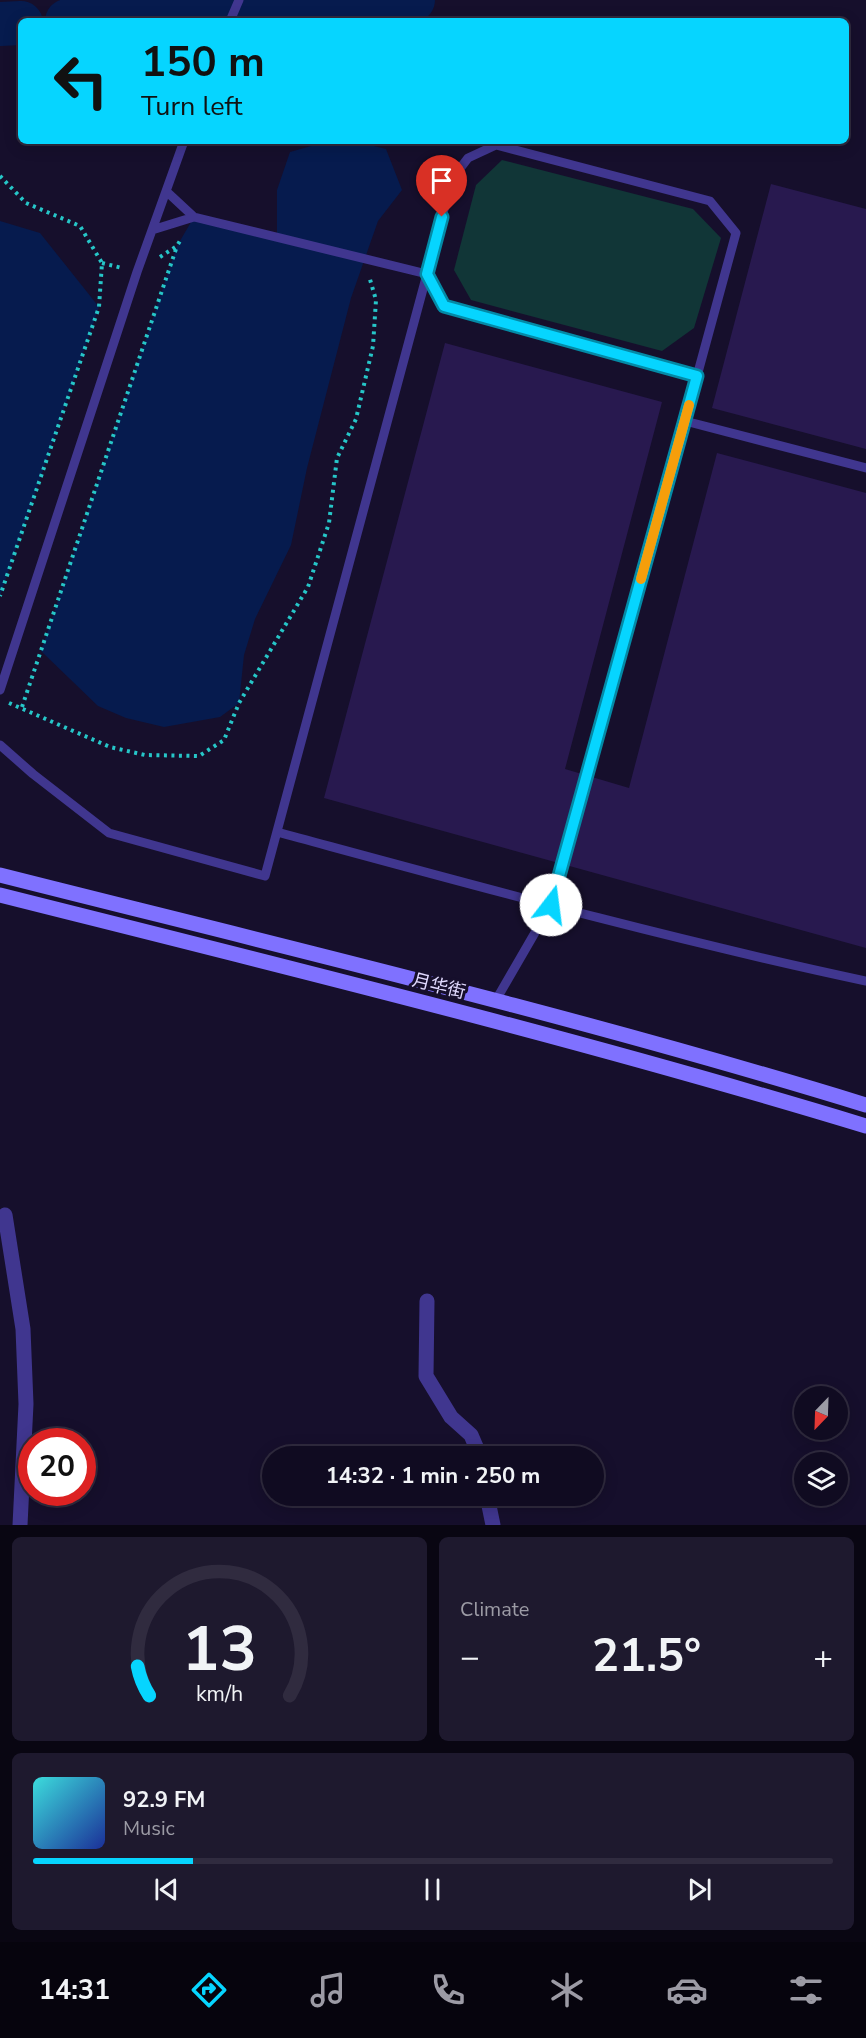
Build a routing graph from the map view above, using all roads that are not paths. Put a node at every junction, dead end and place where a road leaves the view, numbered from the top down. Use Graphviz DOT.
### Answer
graph roads {
  1 [pos="239,0"];
  2 [pos="231,18"];
  3 [pos="183,144"];
  4 [pos="166,191"];
  5 [pos="194,217"];
  6 [pos="152,230"];
  7 [pos="427,274"];
  8 [pos="697,376"];
  9 [pos="685,421"];
  10 [pos="866,468"];
  11 [pos="0,690"];
  12 [pos="0,745"];
  13 [pos="277,832"];
  14 [pos="0,875"];
  15 [pos="0,895"];
  16 [pos="551,905"];
  17 [pos="866,981"];
  18 [pos="496,1000"];
  19 [pos="866,1105"];
  20 [pos="866,1126"];
  21 [pos="4,1215"];
  22 [pos="427,1301"];
  23 [pos="476,1446"];
  24 [pos="489,1506"];
  25 [pos="20,1525"];
  26 [pos="493,1525"];
  1 -- 2 [label="lane"];
  3 -- 4 [label="lane"];
  4 -- 5 [label="lane"];
  4 -- 6 [label="lane"];
  5 -- 6 [label="lane"];
  5 -- 7 [label="lane"];
  6 -- 11 [label="lane"];
  7 -- 8 [label="lane"];
  7 -- 8 [label="lane"];
  7 -- 13 [label="lane"];
  8 -- 9 [label="lane"];
  9 -- 10 [label="lane"];
  9 -- 16 [label="lane"];
  12 -- 13 [label="lane"];
  13 -- 16 [label="lane"];
  14 -- 18 [label="street, 月华街"];
  15 -- 20 [label="street, 月华街"];
  16 -- 17 [label="lane"];
  16 -- 18 [label="lane"];
  18 -- 19 [label="street, 月华街"];
  21 -- 25 [label="street"];
  22 -- 23 [label="street"];
  24 -- 26 [label="street"];
}
